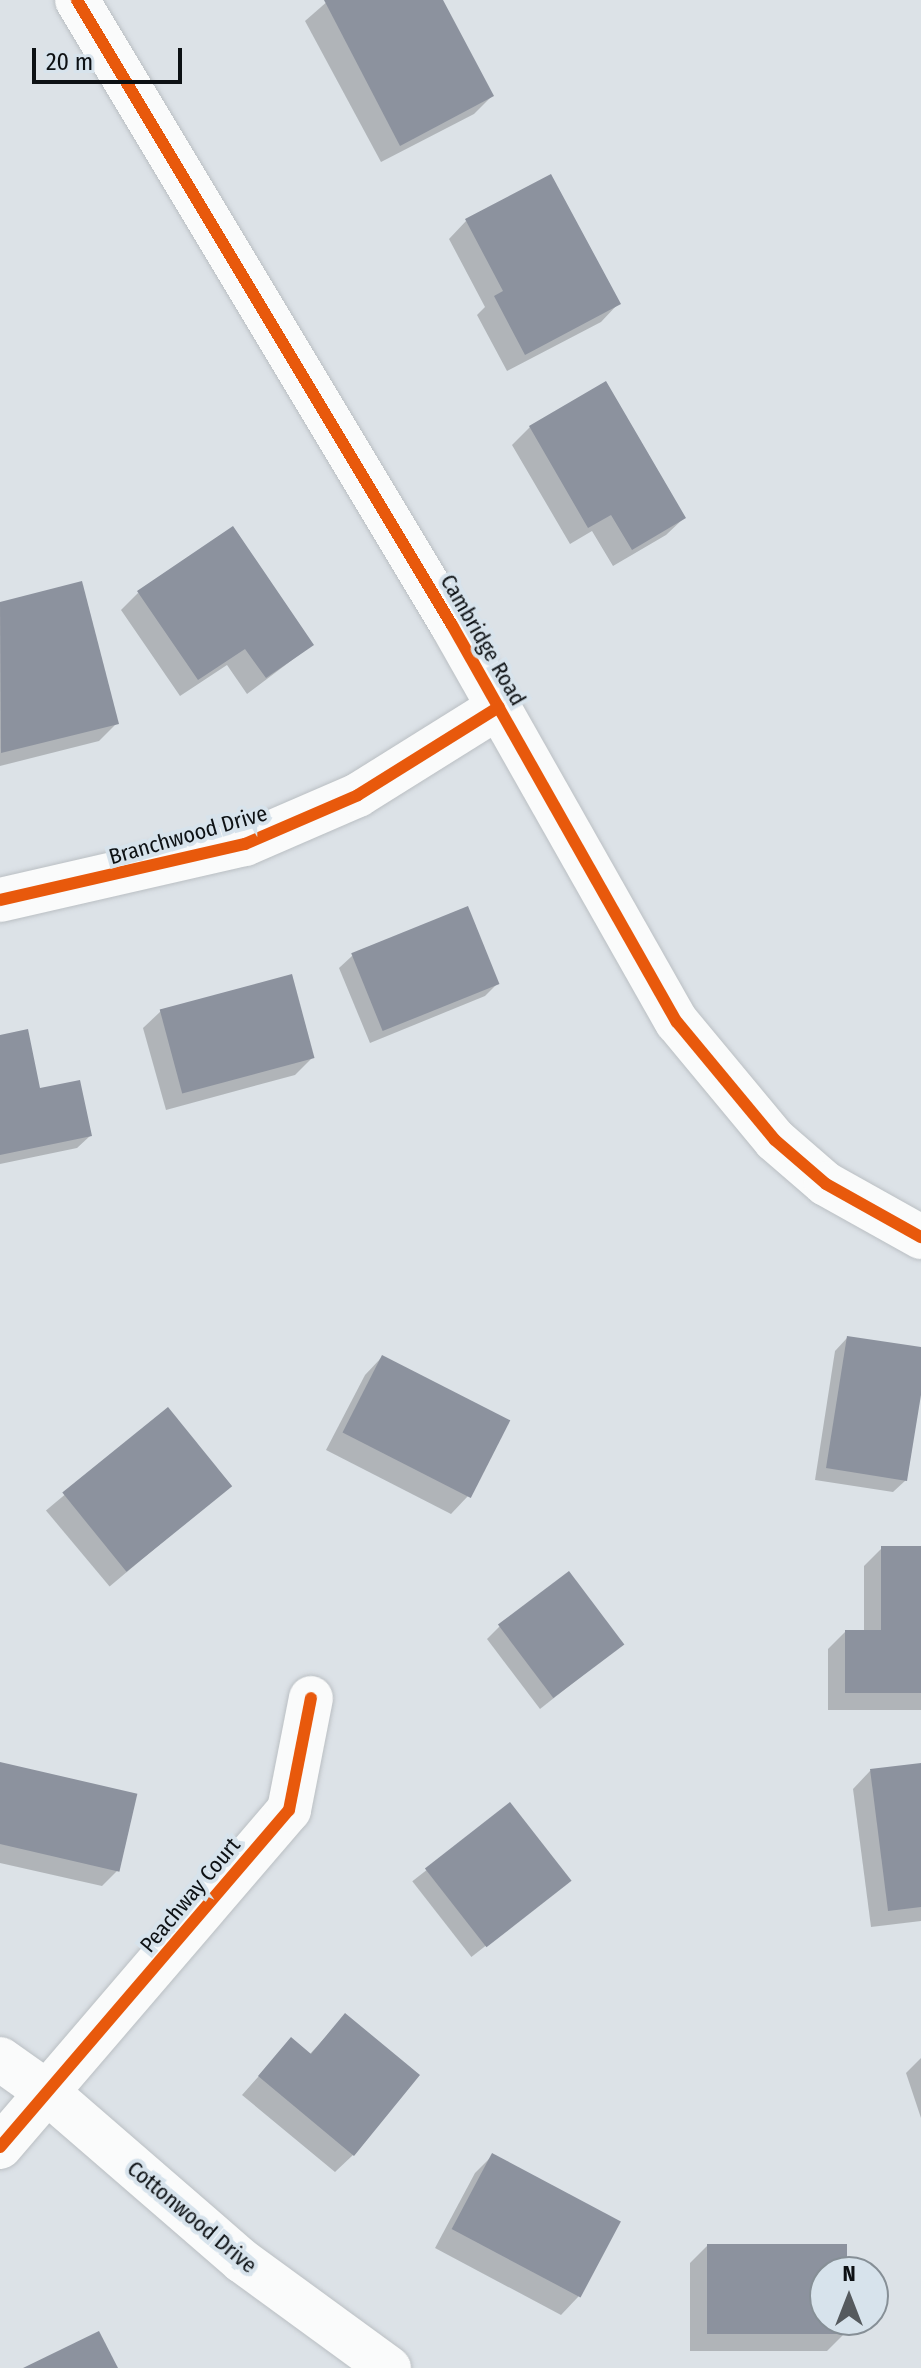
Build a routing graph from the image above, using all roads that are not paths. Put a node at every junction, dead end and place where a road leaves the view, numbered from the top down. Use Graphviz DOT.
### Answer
graph roads {
  1 [pos="77,0"];
  2 [pos="499,707"];
  3 [pos="0,900"];
  4 [pos="921,1237"];
  5 [pos="311,1698"];
  6 [pos="0,2059"];
  7 [pos="48,2093"];
  8 [pos="0,2147"];
  9 [pos="389,2368"];
  1 -- 2 [label="street, Cambridge Road"];
  2 -- 3 [label="street, Branchwood Drive"];
  2 -- 4 [label="street, Cambridge Road"];
  5 -- 7 [label="street, Peachway Court"];
  6 -- 7 [label="street, Cottonwood Drive"];
  7 -- 8 [label="street, Peachway Court"];
  7 -- 9 [label="street, Cottonwood Drive"];
}
